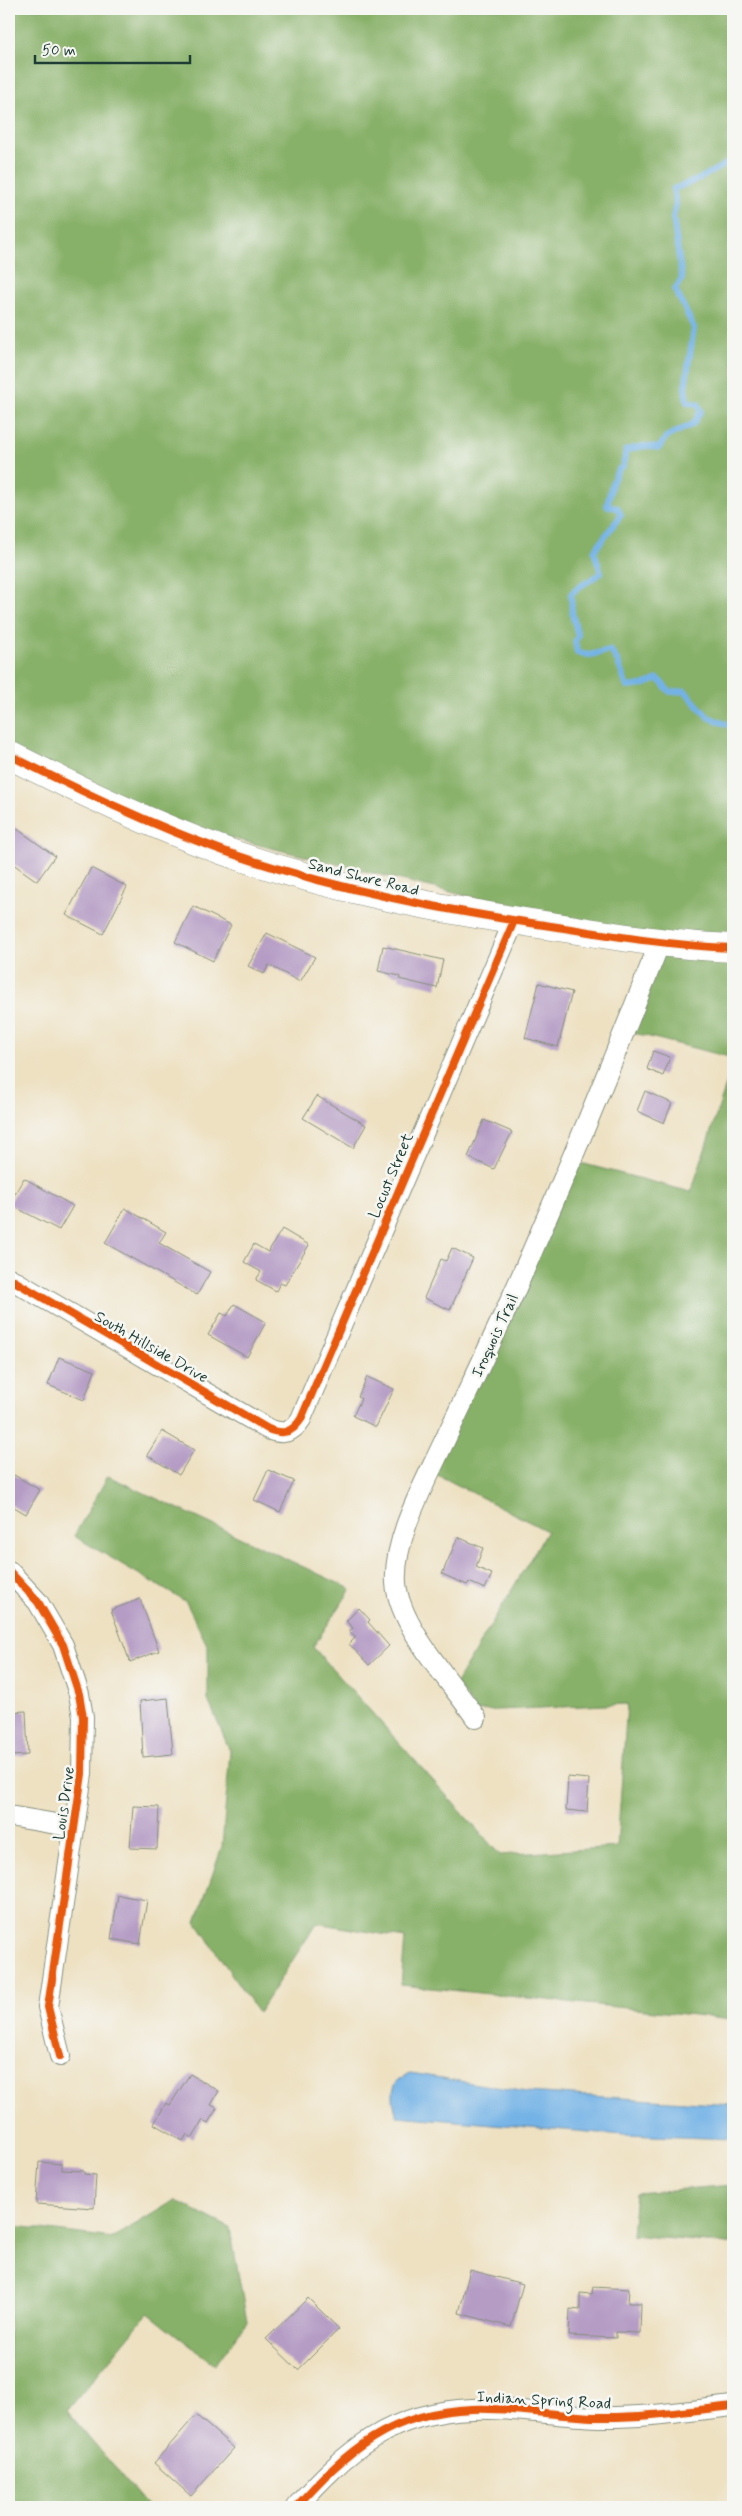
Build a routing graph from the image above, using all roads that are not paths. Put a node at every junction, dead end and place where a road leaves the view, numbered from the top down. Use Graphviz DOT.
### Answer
graph roads {
  1 [pos="9,755"];
  2 [pos="514,921"];
  3 [pos="660,942"];
  4 [pos="733,948"];
  5 [pos="9,1278"];
  6 [pos="284,1433"];
  7 [pos="9,1571"];
  8 [pos="476,1718"];
  9 [pos="9,1816"];
  10 [pos="74,1826"];
  11 [pos="60,2056"];
  12 [pos="733,2406"];
  13 [pos="296,2507"];
  1 -- 2 [label="street, Sand Shore Road"];
  2 -- 3 [label="street, Sand Shore Road"];
  2 -- 6 [label="street, Locust Street"];
  3 -- 4 [label="street, Sand Shore Road"];
  3 -- 8 [label="street, Iroquois Trail"];
  5 -- 6 [label="street, South Hillside Drive"];
  7 -- 10 [label="street, Louis Drive"];
  9 -- 10 [label="street"];
  10 -- 11 [label="street, Louis Drive"];
  12 -- 13 [label="street, Indian Spring Road"];
}
